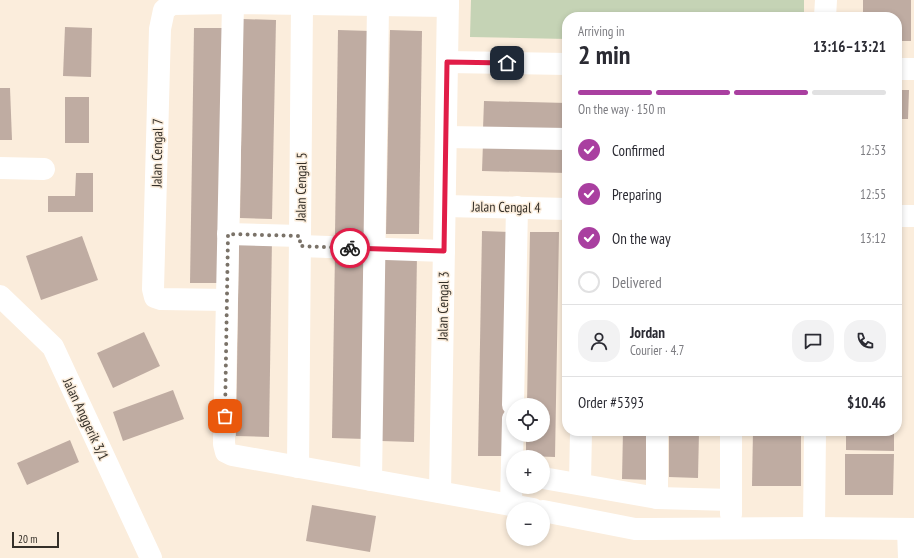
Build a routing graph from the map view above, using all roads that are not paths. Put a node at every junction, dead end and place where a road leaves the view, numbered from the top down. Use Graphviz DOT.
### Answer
graph roads {
  1 [pos="826,0"];
  2 [pos="233,3"];
  3 [pos="448,3"];
  4 [pos="302,4"];
  5 [pos="378,6"];
  6 [pos="825,12"];
  7 [pos="447,62"];
  8 [pos="562,64"];
  9 [pos="902,69"];
  10 [pos="914,69"];
  11 [pos="446,137"];
  12 [pos="562,140"];
  13 [pos="0,168"];
  14 [pos="44,168"];
  15 [pos="445,206"];
  16 [pos="517,208"];
  17 [pos="562,209"];
  18 [pos="902,216"];
  19 [pos="914,216"];
  20 [pos="228,234"];
  21 [pos="300,241"];
  22 [pos="374,249"];
  23 [pos="444,251"];
  24 [pos="0,296"];
  25 [pos="227,300"];
  26 [pos="513,398"];
  27 [pos="581,436"];
  28 [pos="657,436"];
  29 [pos="731,436"];
  30 [pos="815,436"];
  31 [pos="298,467"];
  32 [pos="550,479"];
  33 [pos="371,480"];
  34 [pos="580,483"];
  35 [pos="440,492"];
  36 [pos="656,498"];
  37 [pos="731,500"];
  38 [pos="506,504"];
  39 [pos="550,512"];
  40 [pos="814,528"];
  41 [pos="731,529"];
  42 [pos="911,529"];
  43 [pos="151,558"];
  44 [pos="909,558"];
  1 -- 6 [label="street"];
  2 -- 4 [label="street"];
  2 -- 20 [label="street"];
  2 -- 25 [label="street, Jalan Cengal 7"];
  3 -- 5 [label="street"];
  3 -- 7 [label="street, Jalan Cengal 3"];
  4 -- 5 [label="street"];
  4 -- 21 [label="street, Jalan Cengal 5"];
  5 -- 22 [label="street"];
  7 -- 8 [label="street"];
  7 -- 11 [label="street, Jalan Cengal 3"];
  9 -- 10 [label="street"];
  11 -- 12 [label="street"];
  11 -- 15 [label="street, Jalan Cengal 3"];
  13 -- 14 [label="street"];
  15 -- 16 [label="street, Jalan Cengal 4"];
  15 -- 23 [label="street, Jalan Cengal 3"];
  16 -- 17 [label="street, Jalan Cengal 4"];
  16 -- 26 [label="street"];
  18 -- 19 [label="street"];
  20 -- 21 [label="street"];
  20 -- 25 [label="street"];
  21 -- 22 [label="street"];
  21 -- 31 [label="street, Jalan Cengal 5"];
  22 -- 23 [label="street"];
  22 -- 33 [label="street"];
  23 -- 35 [label="street, Jalan Cengal 3"];
  24 -- 43 [label="street, Jalan Anggerik 3/1"];
  25 -- 31 [label="street"];
  27 -- 34 [label="street"];
  28 -- 36 [label="street"];
  29 -- 37 [label="street"];
  30 -- 40 [label="street"];
  31 -- 33 [label="street"];
  32 -- 34 [label="street"];
  33 -- 35 [label="street"];
  34 -- 36 [label="street"];
  35 -- 38 [label="street"];
  36 -- 37 [label="street"];
  37 -- 41 [label="street"];
  39 -- 41 [label="street"];
  40 -- 41 [label="street"];
  40 -- 42 [label="street"];
  42 -- 44 [label="street"];
}
